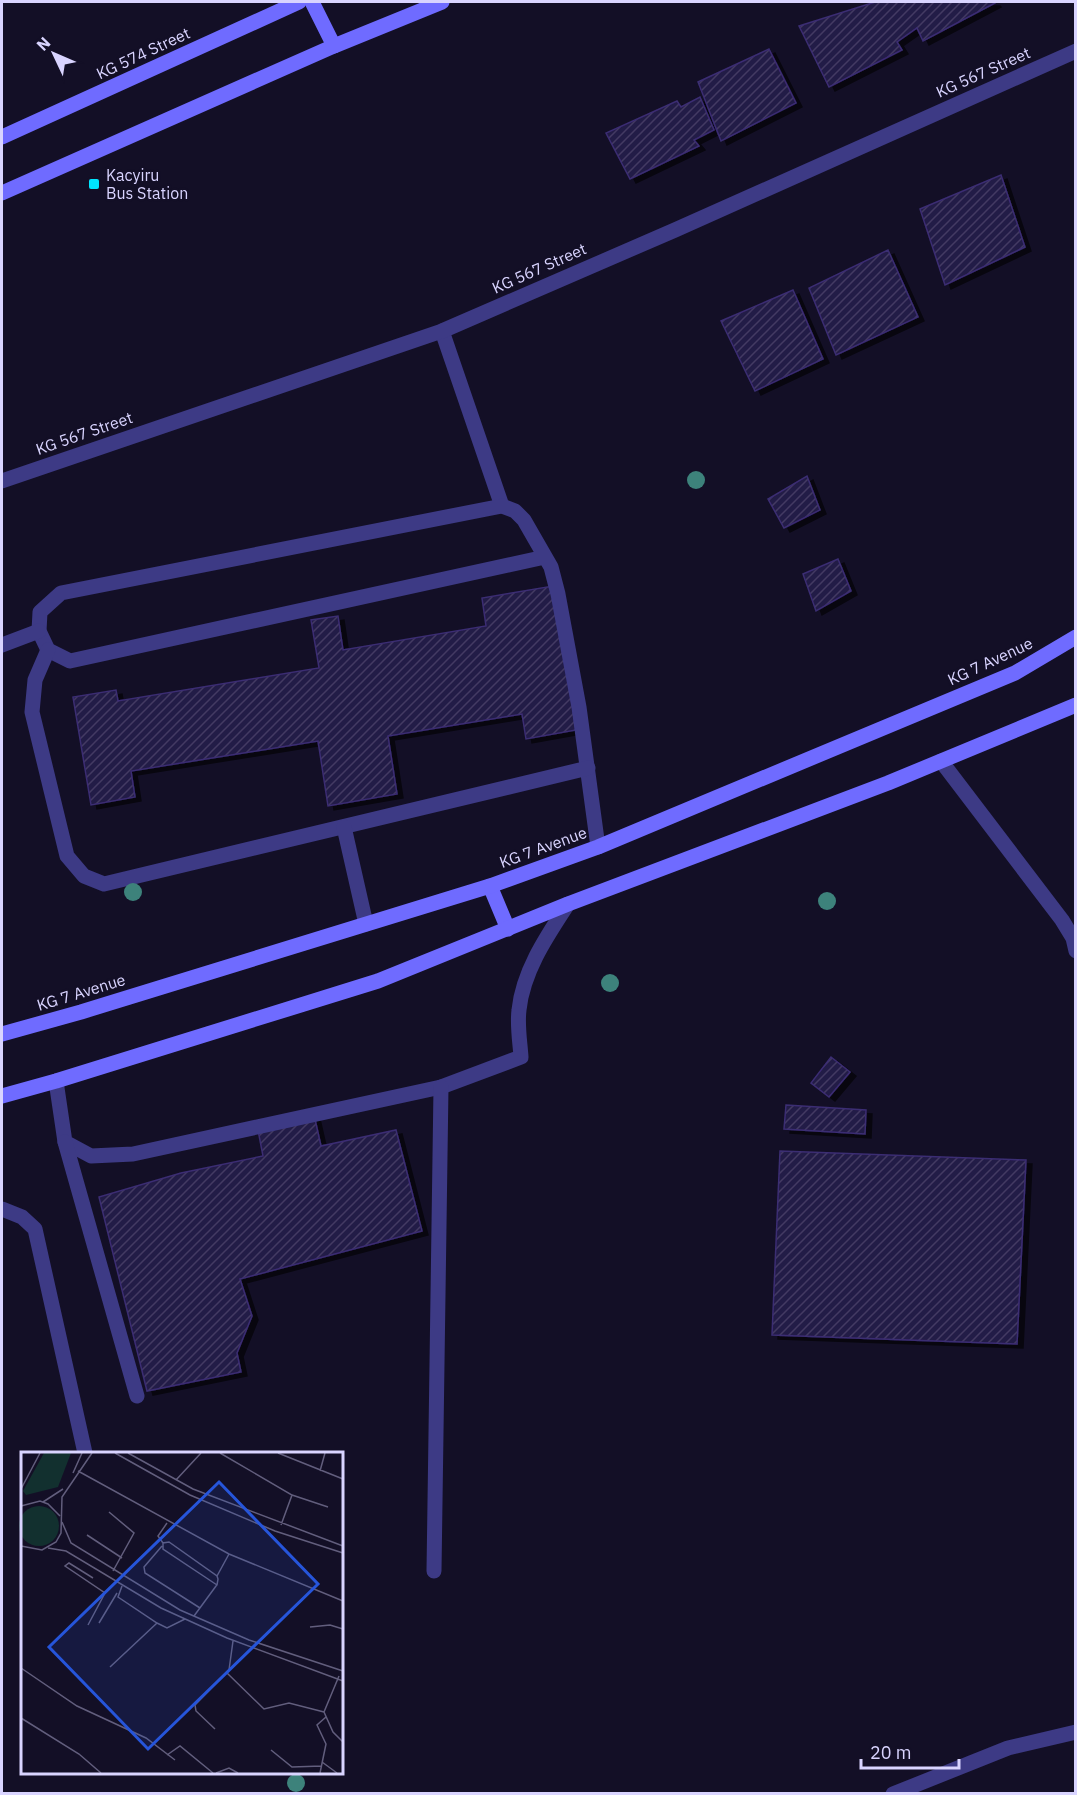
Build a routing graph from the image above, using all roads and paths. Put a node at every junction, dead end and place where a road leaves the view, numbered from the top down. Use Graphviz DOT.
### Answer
graph roads {
  1 [pos="299,2"];
  2 [pos="312,2"];
  3 [pos="442,2"];
  4 [pos="334,46"];
  5 [pos="1076,51"];
  6 [pos="2,137"];
  7 [pos="2,193"];
  8 [pos="442,331"];
  9 [pos="2,481"];
  10 [pos="501,506"];
  11 [pos="545,557"];
  12 [pos="39,632"];
  13 [pos="1076,637"];
  14 [pos="2,645"];
  15 [pos="48,650"];
  16 [pos="1076,705"];
  17 [pos="940,761"];
  18 [pos="588,768"];
  19 [pos="344,827"];
  20 [pos="598,847"];
  21 [pos="490,886"];
  22 [pos="568,904"];
  23 [pos="366,924"];
  24 [pos="508,928"];
  25 [pos="1076,951"];
  26 [pos="2,1034"];
  27 [pos="56,1081"];
  28 [pos="441,1087"];
  29 [pos="2,1096"];
  30 [pos="64,1142"];
  31 [pos="2,1209"];
  32 [pos="137,1396"];
  33 [pos="85,1452"];
  34 [pos="434,1571"];
  35 [pos="1076,1732"];
  36 [pos="893,1794"];
  1 -- 6 [label="main road, KG 574 Street"];
  2 -- 4 [label="main road"];
  3 -- 4 [label="main road"];
  4 -- 7 [label="main road"];
  5 -- 8 [label="street, KG 567 Street"];
  8 -- 9 [label="street, KG 567 Street"];
  8 -- 10 [label="street"];
  10 -- 11 [label="street"];
  10 -- 12 [label="street"];
  11 -- 15 [label="street"];
  11 -- 18 [label="street"];
  12 -- 14 [label="street"];
  12 -- 15 [label="street"];
  13 -- 20 [label="main road, KG 7 Avenue"];
  15 -- 19 [label="street"];
  16 -- 17 [label="main road"];
  17 -- 22 [label="main road"];
  17 -- 25 [label="street"];
  18 -- 19 [label="street"];
  18 -- 20 [label="street"];
  19 -- 23 [label="street"];
  20 -- 21 [label="main road, KG 7 Avenue"];
  21 -- 23 [label="main road, KG 7 Avenue"];
  21 -- 24 [label="main road"];
  22 -- 24 [label="main road"];
  22 -- 28 [label="street"];
  23 -- 26 [label="main road, KG 7 Avenue"];
  24 -- 27 [label="main road"];
  27 -- 29 [label="main road"];
  27 -- 30 [label="street"];
  28 -- 30 [label="street"];
  28 -- 34 [label="street"];
  30 -- 32 [label="street"];
  31 -- 33 [label="street"];
  35 -- 36 [label="street"];
}
